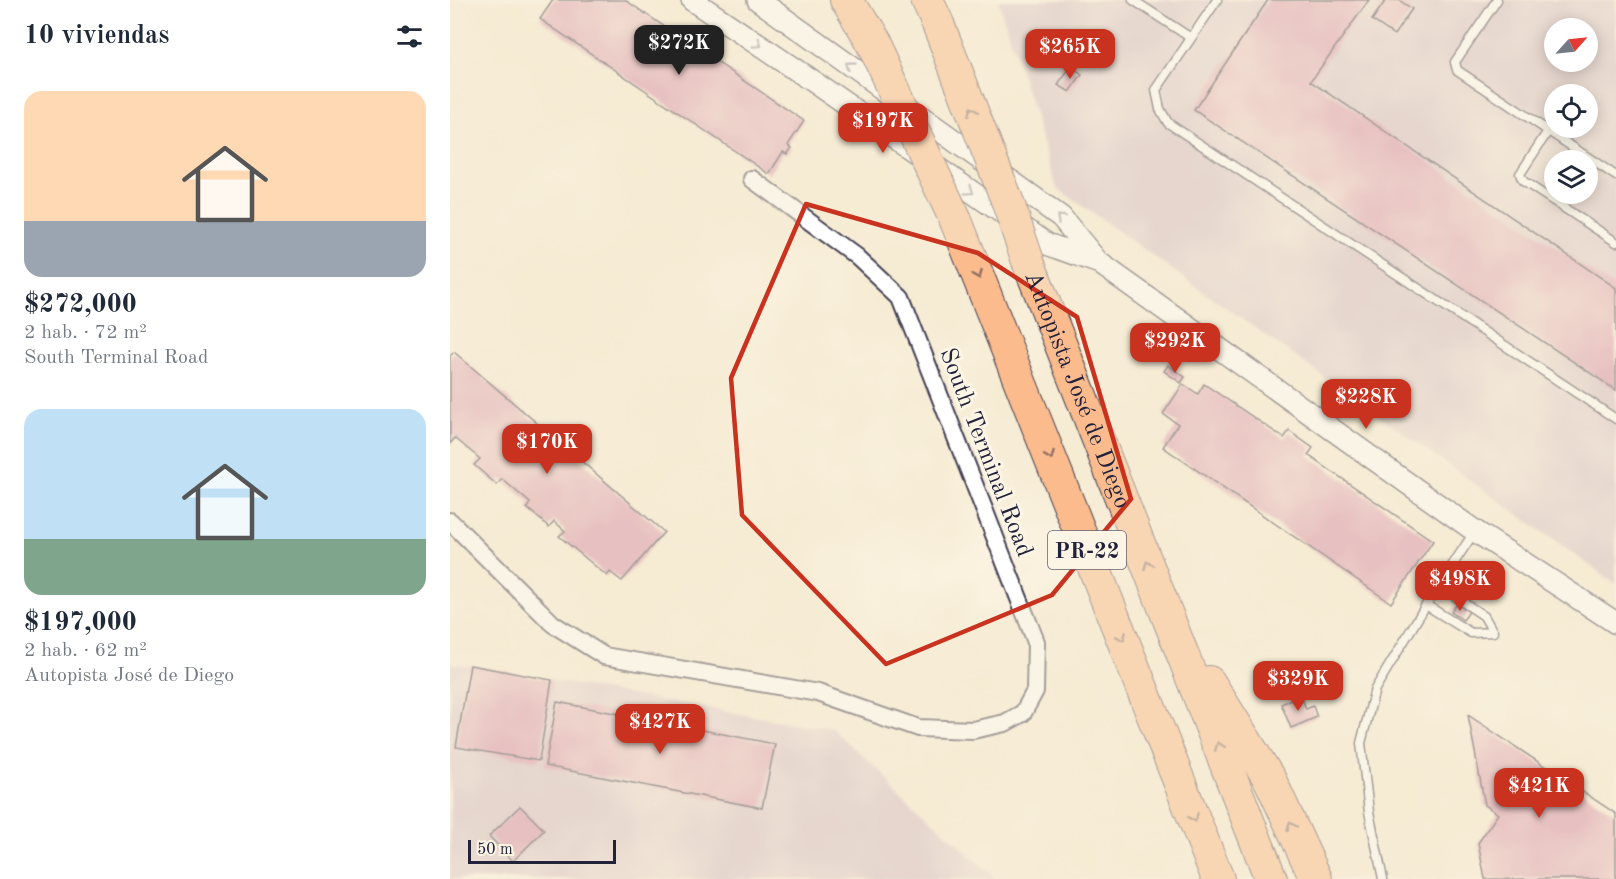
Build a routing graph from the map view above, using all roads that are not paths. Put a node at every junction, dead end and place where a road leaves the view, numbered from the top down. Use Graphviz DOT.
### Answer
graph roads {
  1 [pos="692,0"];
  2 [pos="758,0"];
  3 [pos="846,0"];
  4 [pos="858,0"];
  5 [pos="1133,0"];
  6 [pos="1217,0"];
  7 [pos="1497,0"];
  8 [pos="933,12"];
  9 [pos="1191,38"];
  10 [pos="872,43"];
  11 [pos="1544,127"];
  12 [pos="1544,136"];
  13 [pos="1560,138"];
  14 [pos="1616,176"];
  15 [pos="752,179"];
  16 [pos="1616,242"];
  17 [pos="1098,262"];
  18 [pos="1616,419"];
  19 [pos="450,521"];
  20 [pos="1475,531"];
  21 [pos="1439,586"];
  22 [pos="1426,604"];
  23 [pos="1169,617"];
  24 [pos="1616,623"];
  25 [pos="1218,879"];
  26 [pos="1271,879"];
  27 [pos="1316,879"];
  28 [pos="1383,879"];
  1 -- 17 [label="street, one-way"];
  17 -- 2 [label="street, one-way"];
  3 -- 10 [label="highway, PR-22"];
  4 -- 10 [label="highway, PR-22"];
  5 -- 9 [label="lane"];
  6 -- 9 [label="lane"];
  7 -- 11 [label="lane"];
  23 -- 8 [label="highway, Autopista José de Diego / PR-22, one-way, bridge"];
  9 -- 18 [label="lane"];
  10 -- 25 [label="highway, PR-22, one-way, bridge"];
  12 -- 16 [label="lane"];
  13 -- 14 [label="lane"];
  15 -- 19 [label="street, South Terminal Road"];
  17 -- 20 [label="street"];
  20 -- 21 [label="lane"];
  20 -- 24 [label="street"];
  21 -- 22 [label="lane"];
  21 -- 22 [label="lane"];
  22 -- 28 [label="lane"];
  26 -- 23 [label="highway, Autopista José de Diego / PR-22, one-way"];
  27 -- 23 [label="highway, one-way"];
}
